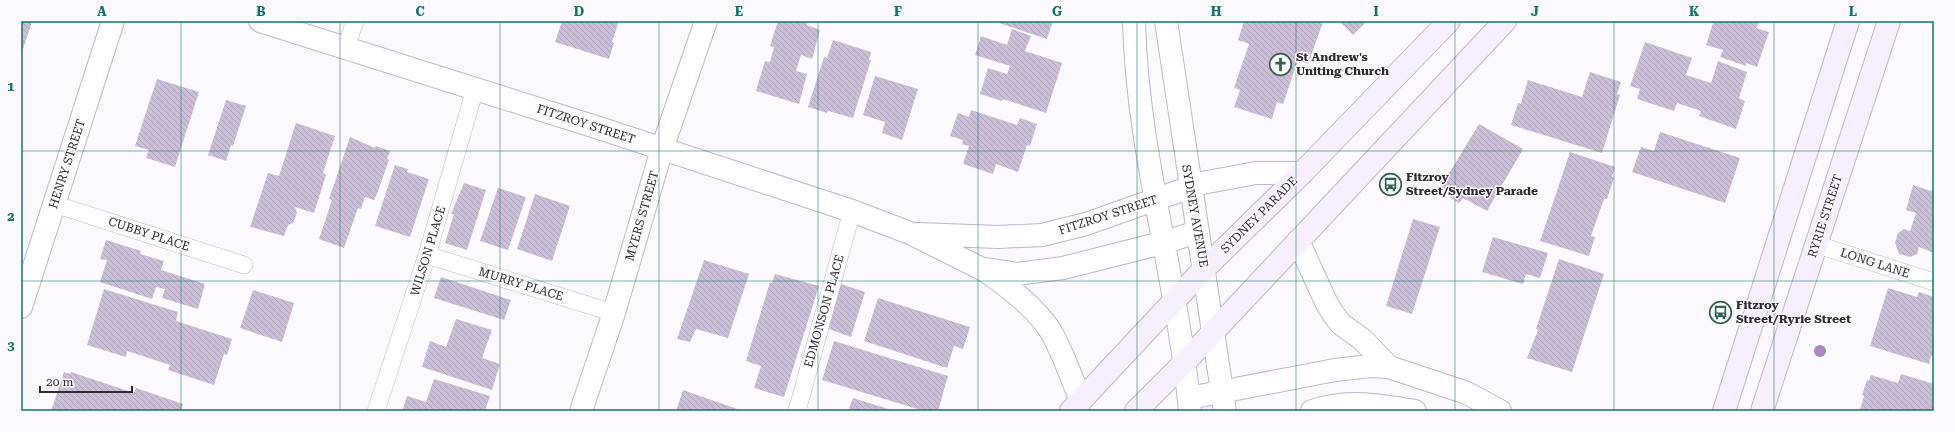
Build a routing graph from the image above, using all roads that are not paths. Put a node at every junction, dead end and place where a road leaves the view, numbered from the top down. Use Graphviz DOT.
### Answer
graph roads {
  1 [pos="113,21"];
  2 [pos="260,21"];
  3 [pos="355,21"];
  4 [pos="706,21"];
  5 [pos="1134,21"];
  6 [pos="1166,21"];
  7 [pos="1449,21"];
  8 [pos="1505,21"];
  9 [pos="1848,21"];
  10 [pos="1889,21"];
  11 [pos="346,47"];
  12 [pos="475,89"];
  13 [pos="662,149"];
  14 [pos="1302,173"];
  15 [pos="1191,187"];
  16 [pos="1155,200"];
  17 [pos="54,204"];
  18 [pos="852,211"];
  19 [pos="1197,232"];
  20 [pos="910,233"];
  21 [pos="1298,241"];
  22 [pos="1162,243"];
  23 [pos="1815,244"];
  24 [pos="427,255"];
  25 [pos="244,264"];
  26 [pos="980,268"];
  27 [pos="1204,269"];
  28 [pos="1934,282"];
  29 [pos="1174,301"];
  30 [pos="21,307"];
  31 [pos="614,313"];
  32 [pos="1213,333"];
  33 [pos="1184,363"];
  34 [pos="1389,367"];
  35 [pos="1223,401"];
  36 [pos="1189,405"];
  37 [pos="1076,406"];
  38 [pos="376,411"];
  39 [pos="581,411"];
  40 [pos="796,411"];
  41 [pos="1136,411"];
  42 [pos="1312,411"];
  43 [pos="1415,411"];
  44 [pos="1500,411"];
  45 [pos="1724,411"];
  46 [pos="1762,411"];
  1 -- 17 [label="street, HENRY STREET"];
  2 -- 11 [label="street, FITZROY STREET"];
  3 -- 11 [label="lane"];
  4 -- 13 [label="street, MYERS STREET"];
  5 -- 16 [label="street"];
  6 -- 15 [label="street, SYDNEY AVENUE"];
  7 -- 14 [label="street, SYDNEY PARADE"];
  8 -- 21 [label="street"];
  9 -- 45 [label="street"];
  10 -- 23 [label="street, RYRIE STREET"];
  11 -- 12 [label="street, FITZROY STREET"];
  12 -- 13 [label="street, FITZROY STREET"];
  12 -- 24 [label="lane, WILSON PLACE"];
  13 -- 18 [label="street, FITZROY STREET"];
  13 -- 31 [label="street, MYERS STREET"];
  14 -- 15 [label="street, FITZROY STREET"];
  14 -- 27 [label="street, SYDNEY PARADE"];
  15 -- 16 [label="street, FITZROY STREET"];
  15 -- 19 [label="street, SYDNEY AVENUE"];
  16 -- 20 [label="street, FITZROY STREET"];
  16 -- 22 [label="street"];
  17 -- 25 [label="lane, CUBBY PLACE"];
  17 -- 30 [label="street, HENRY STREET"];
  18 -- 20 [label="street, FITZROY STREET"];
  18 -- 40 [label="lane, EDMONSON PLACE"];
  19 -- 22 [label="street, FITZROY STREET"];
  19 -- 27 [label="street, SYDNEY AVENUE"];
  20 -- 26 [label="street, FITZROY STREET"];
  21 -- 32 [label="street"];
  21 -- 34 [label="street"];
  22 -- 26 [label="street, FITZROY STREET"];
  22 -- 29 [label="street"];
  23 -- 28 [label="lane, LONG LANE"];
  23 -- 46 [label="street, RYRIE STREET"];
  24 -- 31 [label="lane, MURRY PLACE"];
  24 -- 38 [label="lane, WILSON PLACE"];
  26 -- 37 [label="street, FITZROY STREET"];
  27 -- 29 [label="street, SYDNEY PARADE"];
  27 -- 32 [label="street, SYDNEY AVENUE"];
  29 -- 33 [label="street"];
  29 -- 37 [label="street, SYDNEY PARADE"];
  31 -- 39 [label="street, MYERS STREET"];
  32 -- 33 [label="street"];
  32 -- 35 [label="street, SYDNEY AVENUE"];
  33 -- 36 [label="street"];
  33 -- 41 [label="street"];
  34 -- 35 [label="street"];
  34 -- 44 [label="street"];
  35 -- 36 [label="street"];
  42 -- 43 [label="street"];
}
